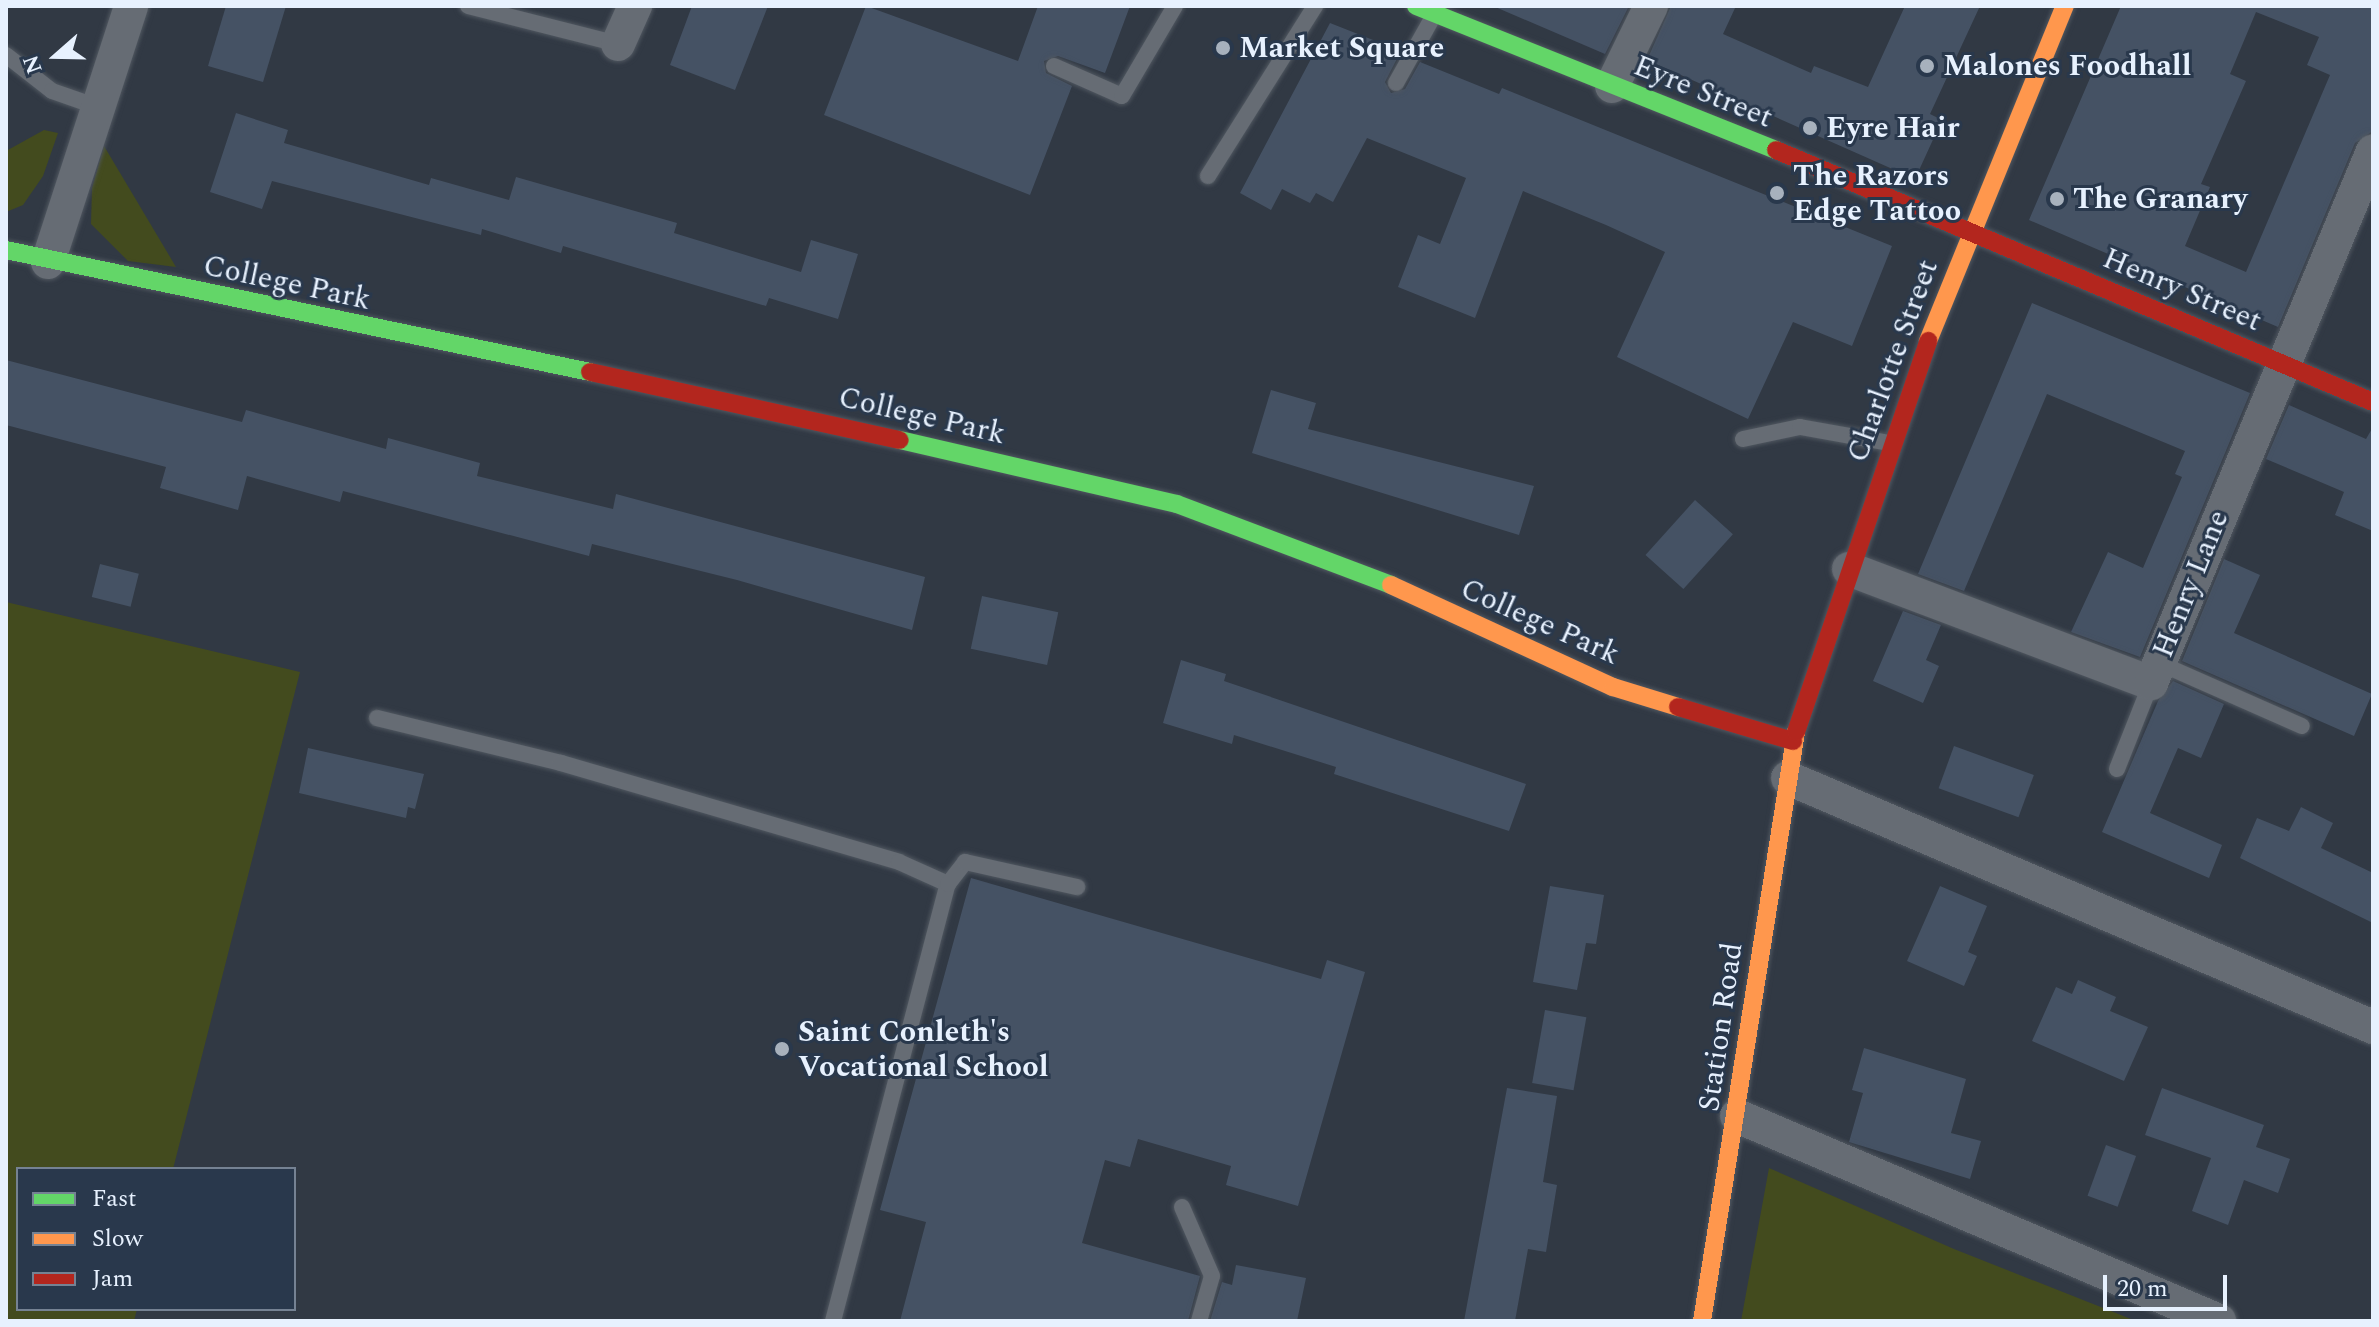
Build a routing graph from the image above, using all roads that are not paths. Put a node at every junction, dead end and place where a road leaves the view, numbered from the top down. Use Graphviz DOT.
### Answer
graph roads {
  1 [pos="131,6"];
  2 [pos="468,6"];
  3 [pos="635,6"];
  4 [pos="1175,6"];
  5 [pos="1315,6"];
  6 [pos="1416,6"];
  7 [pos="1651,6"];
  8 [pos="2065,6"];
  9 [pos="1437,10"];
  10 [pos="618,44"];
  11 [pos="6,55"];
  12 [pos="1054,66"];
  13 [pos="1396,83"];
  14 [pos="1612,86"];
  15 [pos="98,107"];
  16 [pos="2373,151"];
  17 [pos="1208,176"];
  18 [pos="1970,228"];
  19 [pos="6,250"];
  20 [pos="48,262"];
  21 [pos="2281,363"];
  22 [pos="2373,402"];
  23 [pos="1743,439"];
  24 [pos="1890,444"];
  25 [pos="1849,569"];
  26 [pos="2155,673"];
  27 [pos="377,718"];
  28 [pos="2302,726"];
  29 [pos="1793,741"];
  30 [pos="2117,769"];
  31 [pos="1788,778"];
  32 [pos="948,884"];
  33 [pos="1077,887"];
  34 [pos="2373,1027"];
  35 [pos="1737,1116"];
  36 [pos="1182,1207"];
  37 [pos="833,1321"];
  38 [pos="1199,1321"];
  39 [pos="1702,1321"];
  40 [pos="2219,1321"];
  1 -- 15 [label="street"];
  2 -- 10 [label="lane"];
  3 -- 10 [label="street"];
  4 -- 12 [label="lane"];
  5 -- 17 [label="lane"];
  6 -- 9 [label="street, Eyre Street"];
  7 -- 14 [label="street"];
  8 -- 18 [label="street, Charlotte Street"];
  9 -- 13 [label="lane"];
  9 -- 14 [label="street, Eyre Street"];
  11 -- 15 [label="lane"];
  14 -- 18 [label="street, Eyre Street"];
  15 -- 20 [label="street"];
  16 -- 21 [label="street, Henry Lane"];
  18 -- 21 [label="street, Henry Street"];
  18 -- 24 [label="street, Charlotte Street"];
  19 -- 20 [label="street, College Park"];
  20 -- 29 [label="street, College Park"];
  21 -- 22 [label="street, Henry Street"];
  21 -- 26 [label="street, Henry Lane"];
  23 -- 24 [label="lane"];
  24 -- 25 [label="street, Charlotte Street"];
  25 -- 26 [label="street, Henry Lane"];
  25 -- 29 [label="street, Charlotte Street"];
  26 -- 28 [label="lane"];
  26 -- 30 [label="lane"];
  27 -- 32 [label="lane"];
  29 -- 31 [label="street, Station Road"];
  31 -- 34 [label="street"];
  31 -- 35 [label="street, Station Road"];
  32 -- 33 [label="lane"];
  32 -- 37 [label="lane"];
  35 -- 39 [label="street, Station Road"];
  35 -- 40 [label="street"];
  36 -- 38 [label="lane"];
}
